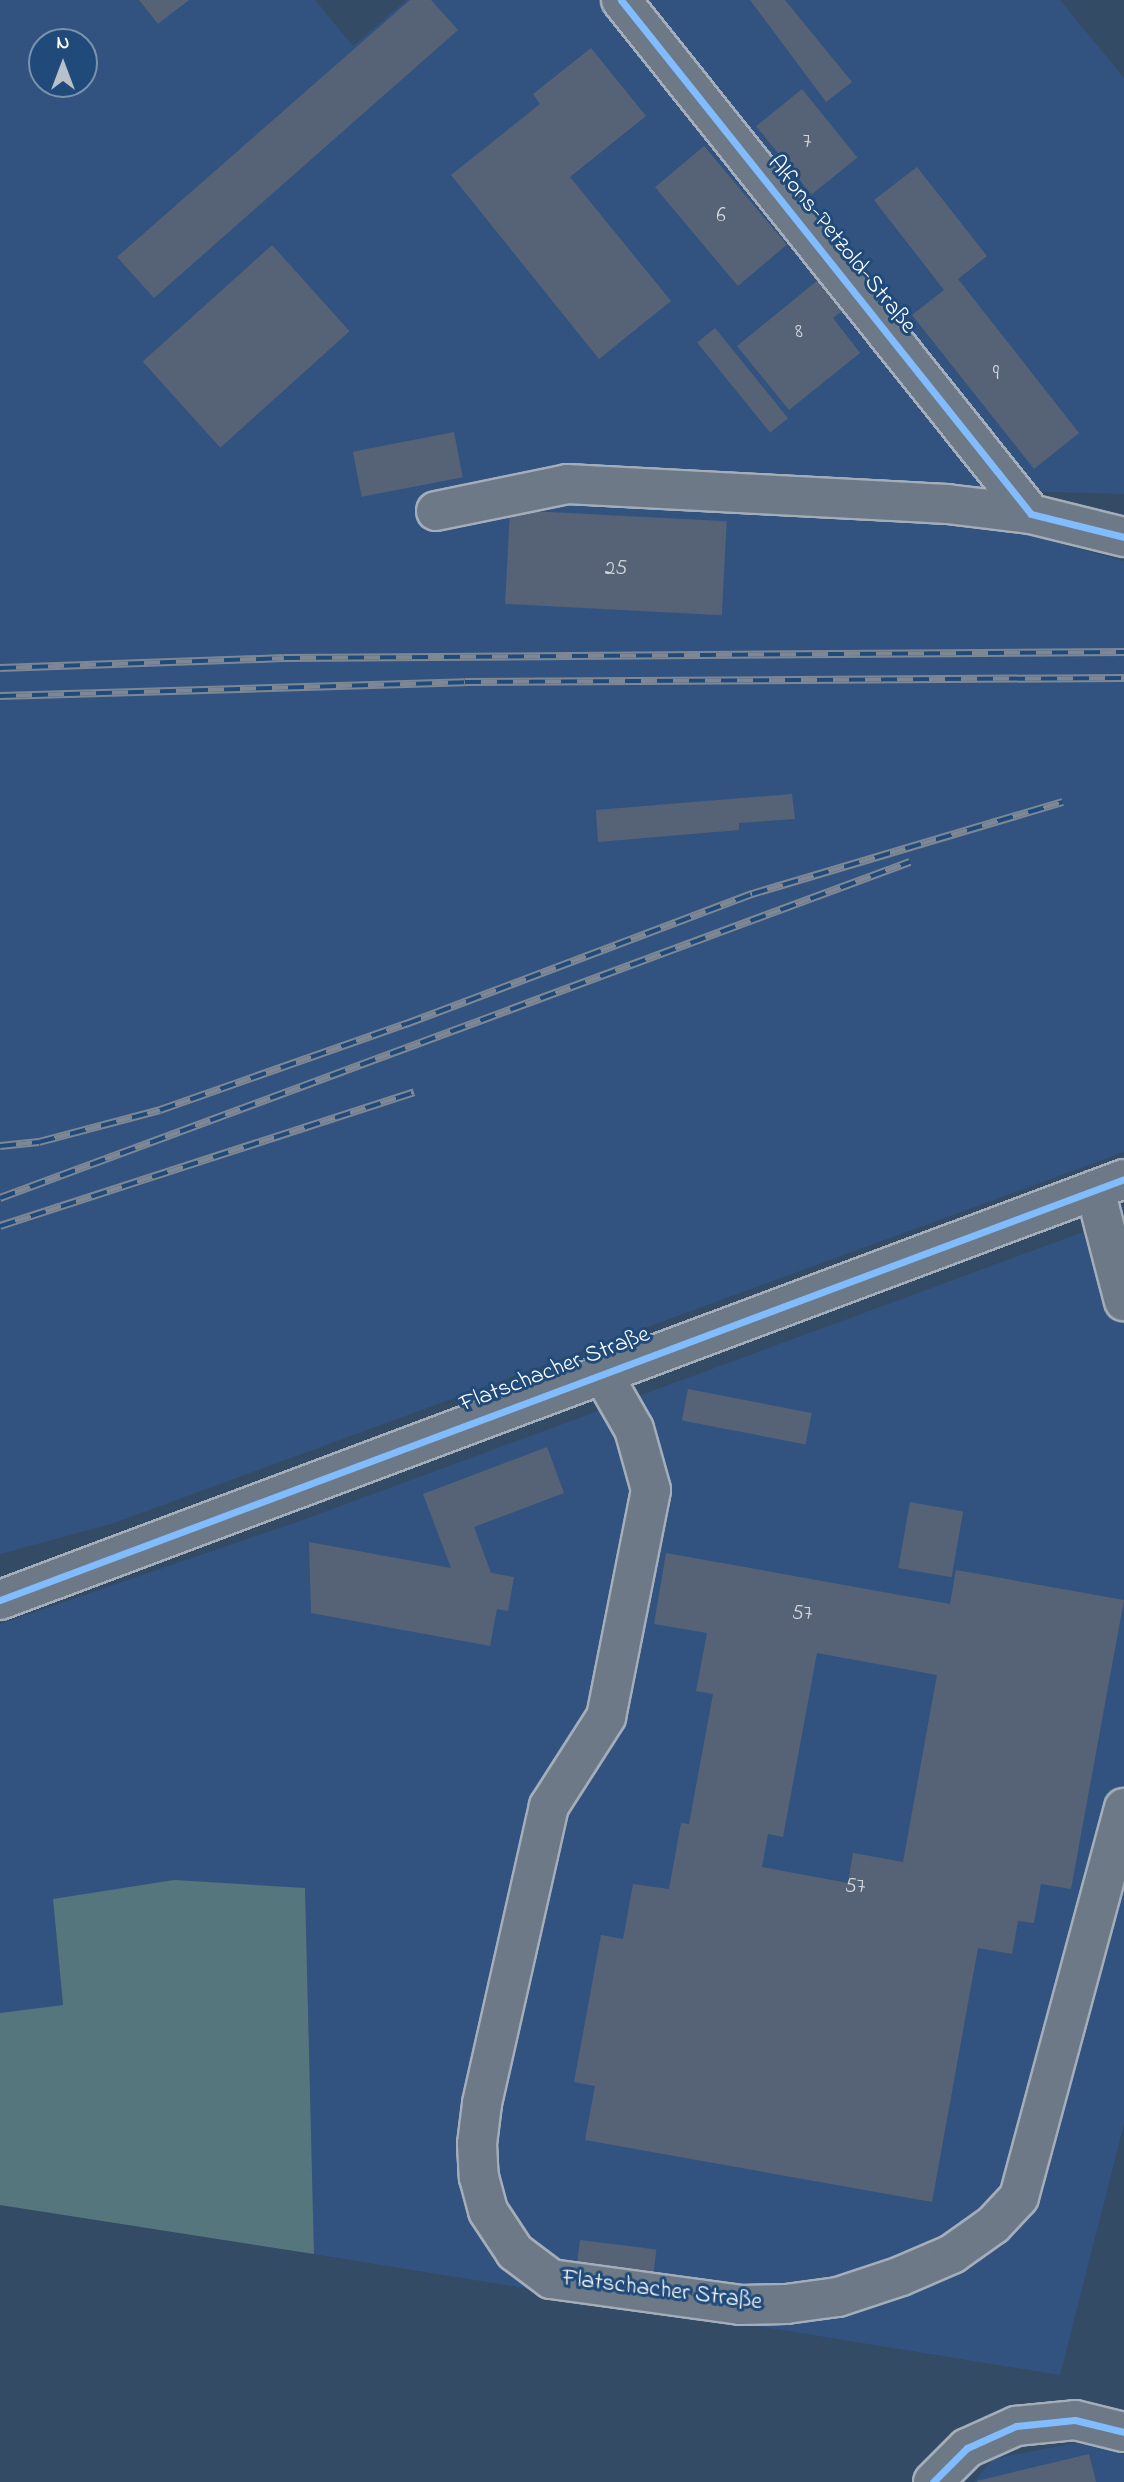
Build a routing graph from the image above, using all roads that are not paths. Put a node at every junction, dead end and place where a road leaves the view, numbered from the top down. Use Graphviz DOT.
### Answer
graph roads {
  1 [pos="621,0"];
  2 [pos="436,511"];
  3 [pos="1031,514"];
  4 [pos="1124,537"];
  5 [pos="1110,1184"];
  6 [pos="1124,1301"];
  7 [pos="602,1373"];
  8 [pos="0,1600"];
  9 [pos="1124,1808"];
  10 [pos="1124,2432"];
  11 [pos="933,2482"];
  1 -- 3 [label="street, Alfons-Petzold-Straße"];
  2 -- 3 [label="street"];
  3 -- 4 [label="street"];
  5 -- 6 [label="street, Flatschacher Straße"];
  5 -- 7 [label="street, Flatschacher Straße"];
  7 -- 8 [label="street, Flatschacher Straße"];
  7 -- 9 [label="street, Flatschacher Straße"];
  10 -- 11 [label="street"];
}
